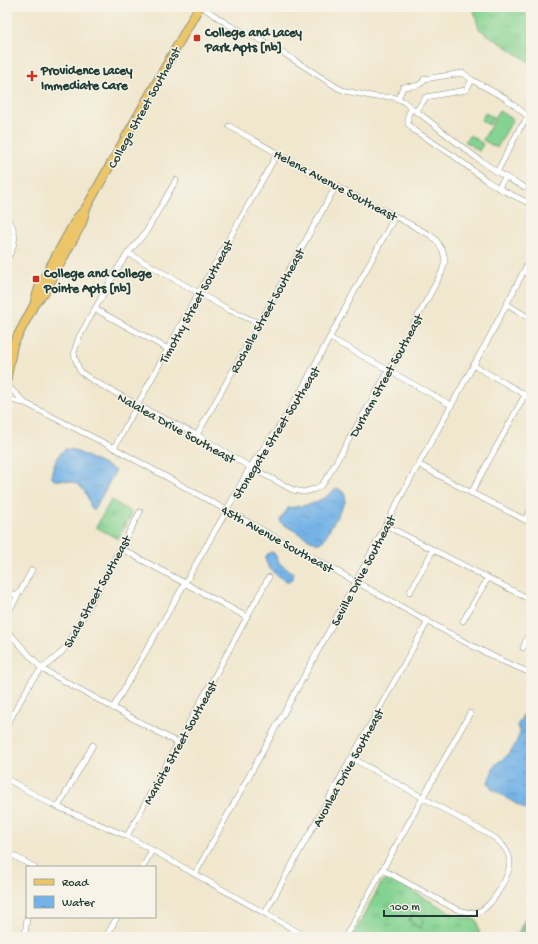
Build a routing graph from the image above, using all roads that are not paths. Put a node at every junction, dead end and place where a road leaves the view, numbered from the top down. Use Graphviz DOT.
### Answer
graph roads {
  1 [pos="200,7"];
  2 [pos="472,80"];
  3 [pos="398,99"];
  4 [pos="414,110"];
  5 [pos="530,118"];
  6 [pos="229,126"];
  7 [pos="277,154"];
  8 [pos="497,172"];
  9 [pos="505,178"];
  10 [pos="176,180"];
  11 [pos="336,186"];
  12 [pos="524,187"];
  13 [pos="498,188"];
  14 [pos="531,204"];
  15 [pos="396,216"];
  16 [pos="7,219"];
  17 [pos="440,245"];
  18 [pos="128,253"];
  19 [pos="7,258"];
  20 [pos="527,265"];
  21 [pos="200,293"];
  22 [pos="507,304"];
  23 [pos="95,309"];
  24 [pos="531,319"];
  25 [pos="259,323"];
  26 [pos="330,338"];
  27 [pos="14,343"];
  28 [pos="168,349"];
  29 [pos="7,350"];
  30 [pos="473,365"];
  31 [pos="389,370"];
  32 [pos="7,376"];
  33 [pos="7,386"];
  34 [pos="525,395"];
  35 [pos="531,398"];
  36 [pos="7,399"];
  37 [pos="25,403"];
  38 [pos="137,405"];
  39 [pos="451,405"];
  40 [pos="197,435"];
  41 [pos="114,448"];
  42 [pos="418,464"];
  43 [pos="250,467"];
  44 [pos="304,492"];
  45 [pos="471,493"];
  46 [pos="531,509"];
  47 [pos="227,510"];
  48 [pos="140,512"];
  49 [pos="525,520"];
  50 [pos="531,523"];
  51 [pos="385,525"];
  52 [pos="120,548"];
  53 [pos="434,550"];
  54 [pos="32,570"];
  55 [pos="269,577"];
  56 [pos="488,578"];
  57 [pos="356,581"];
  58 [pos="185,584"];
  59 [pos="7,591"];
  60 [pos="410,592"];
  61 [pos="17,596"];
  62 [pos="531,600"];
  63 [pos="7,615"];
  64 [pos="247,617"];
  65 [pos="428,621"];
  66 [pos="464,621"];
  67 [pos="531,628"];
  68 [pos="7,633"];
  69 [pos="523,648"];
  70 [pos="42,669"];
  71 [pos="531,673"];
  72 [pos="114,708"];
  73 [pos="470,713"];
  74 [pos="7,725"];
  75 [pos="178,743"];
  76 [pos="93,746"];
  77 [pos="352,758"];
  78 [pos="7,779"];
  79 [pos="423,798"];
  80 [pos="56,806"];
  81 [pos="127,836"];
  82 [pos="152,850"];
  83 [pos="7,852"];
  84 [pos="32,866"];
  85 [pos="144,866"];
  86 [pos="383,870"];
  87 [pos="194,874"];
  88 [pos="266,913"];
  89 [pos="27,918"];
  90 [pos="116,918"];
  91 [pos="24,937"];
  92 [pos="106,937"];
  93 [pos="307,937"];
  94 [pos="345,937"];
  1 -- 3 [label="street"];
  1 -- 27 [label="main road, College Street Southeast"];
  2 -- 3 [label="street"];
  2 -- 4 [label="street"];
  2 -- 5 [label="street"];
  3 -- 4 [label="street"];
  4 -- 8 [label="street"];
  4 -- 13 [label="street"];
  5 -- 8 [label="street"];
  6 -- 7 [label="street, Helena Avenue Southeast"];
  7 -- 11 [label="street, Helena Avenue Southeast"];
  7 -- 21 [label="street, Timothy Street Southeast"];
  8 -- 9 [label="street"];
  9 -- 12 [label="street"];
  9 -- 13 [label="street"];
  10 -- 18 [label="street"];
  11 -- 15 [label="street, Helena Avenue Southeast"];
  11 -- 25 [label="street, Rochelle Street Southeast"];
  13 -- 14 [label="street"];
  15 -- 17 [label="street, Helena Avenue Southeast"];
  15 -- 26 [label="street, Stonegate Street Southeast"];
  16 -- 19 [label="street"];
  17 -- 31 [label="street, Durham Street Southeast"];
  18 -- 21 [label="street"];
  18 -- 23 [label="street"];
  20 -- 22 [label="street, Seville Drive Southeast"];
  21 -- 25 [label="street"];
  21 -- 28 [label="street, Timothy Street Southeast"];
  22 -- 24 [label="street"];
  22 -- 30 [label="street, Seville Drive Southeast"];
  23 -- 28 [label="street"];
  23 -- 38 [label="street, Nalalea Drive Southeast"];
  25 -- 40 [label="street, Rochelle Street Southeast"];
  26 -- 31 [label="street"];
  26 -- 43 [label="street, Stonegate Street Southeast"];
  27 -- 29 [label="main road, College Street Southeast"];
  27 -- 32 [label="main road, College Street Southeast"];
  28 -- 38 [label="street, Timothy Street Southeast"];
  30 -- 34 [label="street"];
  30 -- 39 [label="street, Seville Drive Southeast"];
  31 -- 39 [label="street"];
  31 -- 44 [label="street, Durham Street Southeast"];
  33 -- 37 [label="street, 45th Avenue Southeast"];
  34 -- 35 [label="street"];
  34 -- 45 [label="street"];
  36 -- 37 [label="street, 45th Avenue Southeast"];
  37 -- 41 [label="street, 45th Avenue Southeast"];
  38 -- 40 [label="street, Nalalea Drive Southeast"];
  38 -- 41 [label="street, Timothy Street Southeast"];
  39 -- 42 [label="street, Seville Drive Southeast"];
  40 -- 43 [label="street, Nalalea Drive Southeast"];
  41 -- 47 [label="street, 45th Avenue Southeast"];
  42 -- 45 [label="street"];
  42 -- 51 [label="street, Seville Drive Southeast"];
  43 -- 44 [label="street, Nalalea Drive Southeast"];
  43 -- 47 [label="street, Stonegate Street Southeast"];
  45 -- 49 [label="street"];
  46 -- 49 [label="street"];
  47 -- 57 [label="street, 45th Avenue Southeast"];
  47 -- 58 [label="street, Stonegate Street Southeast"];
  48 -- 52 [label="street, Shale Street Southeast"];
  49 -- 50 [label="street"];
  51 -- 53 [label="street"];
  51 -- 57 [label="street, Seville Drive Southeast"];
  52 -- 58 [label="street"];
  52 -- 70 [label="street, Shale Street Southeast"];
  53 -- 56 [label="street"];
  53 -- 60 [label="street"];
  54 -- 61 [label="street"];
  55 -- 64 [label="street, Maricite Street Southeast"];
  56 -- 62 [label="street"];
  56 -- 66 [label="street"];
  57 -- 65 [label="street, 45th Avenue Southeast"];
  57 -- 87 [label="street, Seville Drive Southeast"];
  58 -- 64 [label="street"];
  58 -- 72 [label="street, Stonegate Street Southeast"];
  59 -- 61 [label="street"];
  61 -- 63 [label="street"];
  64 -- 75 [label="street, Maricite Street Southeast"];
  65 -- 71 [label="street, 45th Avenue Southeast"];
  65 -- 77 [label="street, Avonlea Drive Southeast"];
  67 -- 69 [label="street"];
  68 -- 70 [label="street"];
  70 -- 72 [label="street"];
  70 -- 74 [label="street, Shale Street Southeast"];
  72 -- 75 [label="street"];
  73 -- 79 [label="street"];
  75 -- 81 [label="street, Maricite Street Southeast"];
  76 -- 80 [label="street"];
  77 -- 79 [label="street"];
  77 -- 88 [label="street, Avonlea Drive Southeast"];
  78 -- 80 [label="street"];
  79 -- 86 [label="street"];
  79 -- 86 [label="street"];
  80 -- 81 [label="street"];
  81 -- 82 [label="street"];
  82 -- 85 [label="street"];
  82 -- 87 [label="street"];
  83 -- 84 [label="street"];
  86 -- 94 [label="street"];
  87 -- 88 [label="street"];
  88 -- 93 [label="street"];
  89 -- 91 [label="street"];
  90 -- 92 [label="street"];
}
